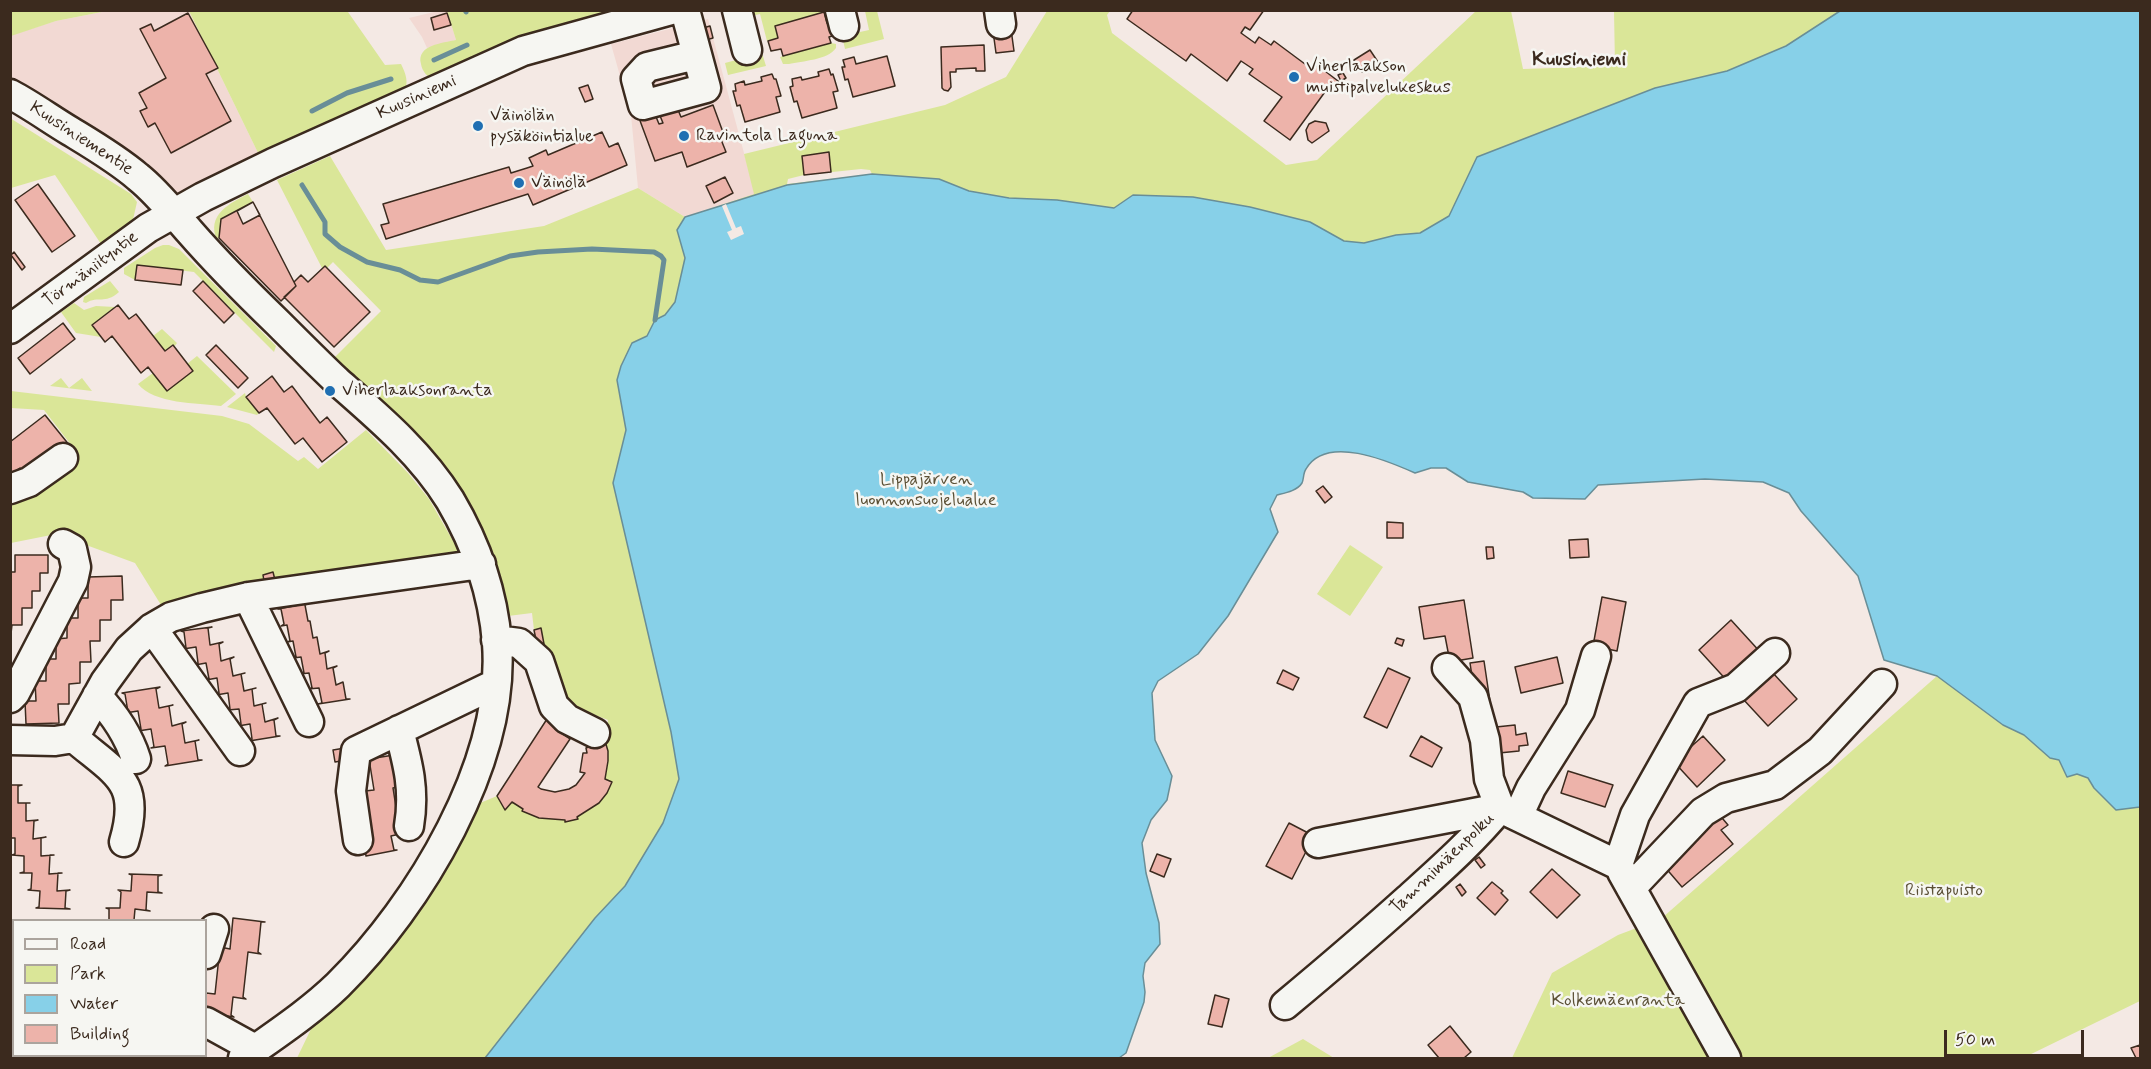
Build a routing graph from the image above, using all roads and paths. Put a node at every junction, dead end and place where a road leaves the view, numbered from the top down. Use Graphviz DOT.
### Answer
graph roads {
  1 [pos="671,10"];
  2 [pos="684,10"];
  3 [pos="737,10"];
  4 [pos="747,50"];
  5 [pos="696,55"];
  6 [pos="10,94"];
  7 [pos="173,213"];
  8 [pos="10,329"];
  9 [pos="63,458"];
  10 [pos="10,489"];
  11 [pos="63,544"];
  12 [pos="481,564"];
  13 [pos="248,597"];
  14 [pos="152,628"];
  15 [pos="496,640"];
  16 [pos="1775,652"];
  17 [pos="1596,656"];
  18 [pos="1447,669"];
  19 [pos="495,684"];
  20 [pos="1882,684"];
  21 [pos="97,696"];
  22 [pos="10,698"];
  23 [pos="309,722"];
  24 [pos="399,730"];
  25 [pos="595,733"];
  26 [pos="74,738"];
  27 [pos="10,740"];
  28 [pos="240,751"];
  29 [pos="136,759"];
  30 [pos="1509,812"];
  31 [pos="409,826"];
  32 [pos="358,840"];
  33 [pos="124,842"];
  34 [pos="1318,843"];
  35 [pos="1624,877"];
  36 [pos="1286,1005"];
  37 [pos="207,1023"];
  38 [pos="249,1054"];
  39 [pos="1726,1059"];
  1 -- 7 [label="street, Kuusiniemi"];
  2 -- 5 [label="street"];
  3 -- 4 [label="street"];
  6 -- 7 [label="street, Kuusiniementie"];
  7 -- 8 [label="street, Törmäniityntie"];
  7 -- 12 [label="street"];
  9 -- 10 [label="street"];
  11 -- 22 [label="street"];
  12 -- 13 [label="street"];
  12 -- 15 [label="street"];
  13 -- 14 [label="street"];
  13 -- 23 [label="street"];
  14 -- 21 [label="street"];
  14 -- 28 [label="street"];
  15 -- 19 [label="street"];
  15 -- 25 [label="street"];
  16 -- 35 [label="street"];
  17 -- 30 [label="street"];
  18 -- 30 [label="street"];
  19 -- 24 [label="street"];
  19 -- 38 [label="street"];
  20 -- 35 [label="street"];
  21 -- 26 [label="street"];
  21 -- 29 [label="street"];
  24 -- 31 [label="street"];
  24 -- 32 [label="street"];
  26 -- 27 [label="street"];
  26 -- 33 [label="street"];
  30 -- 34 [label="street"];
  30 -- 35 [label="street, Tammimäenpolku"];
  30 -- 36 [label="street, Tammimäenpolku"];
  35 -- 39 [label="street"];
  37 -- 38 [label="street"];
}
